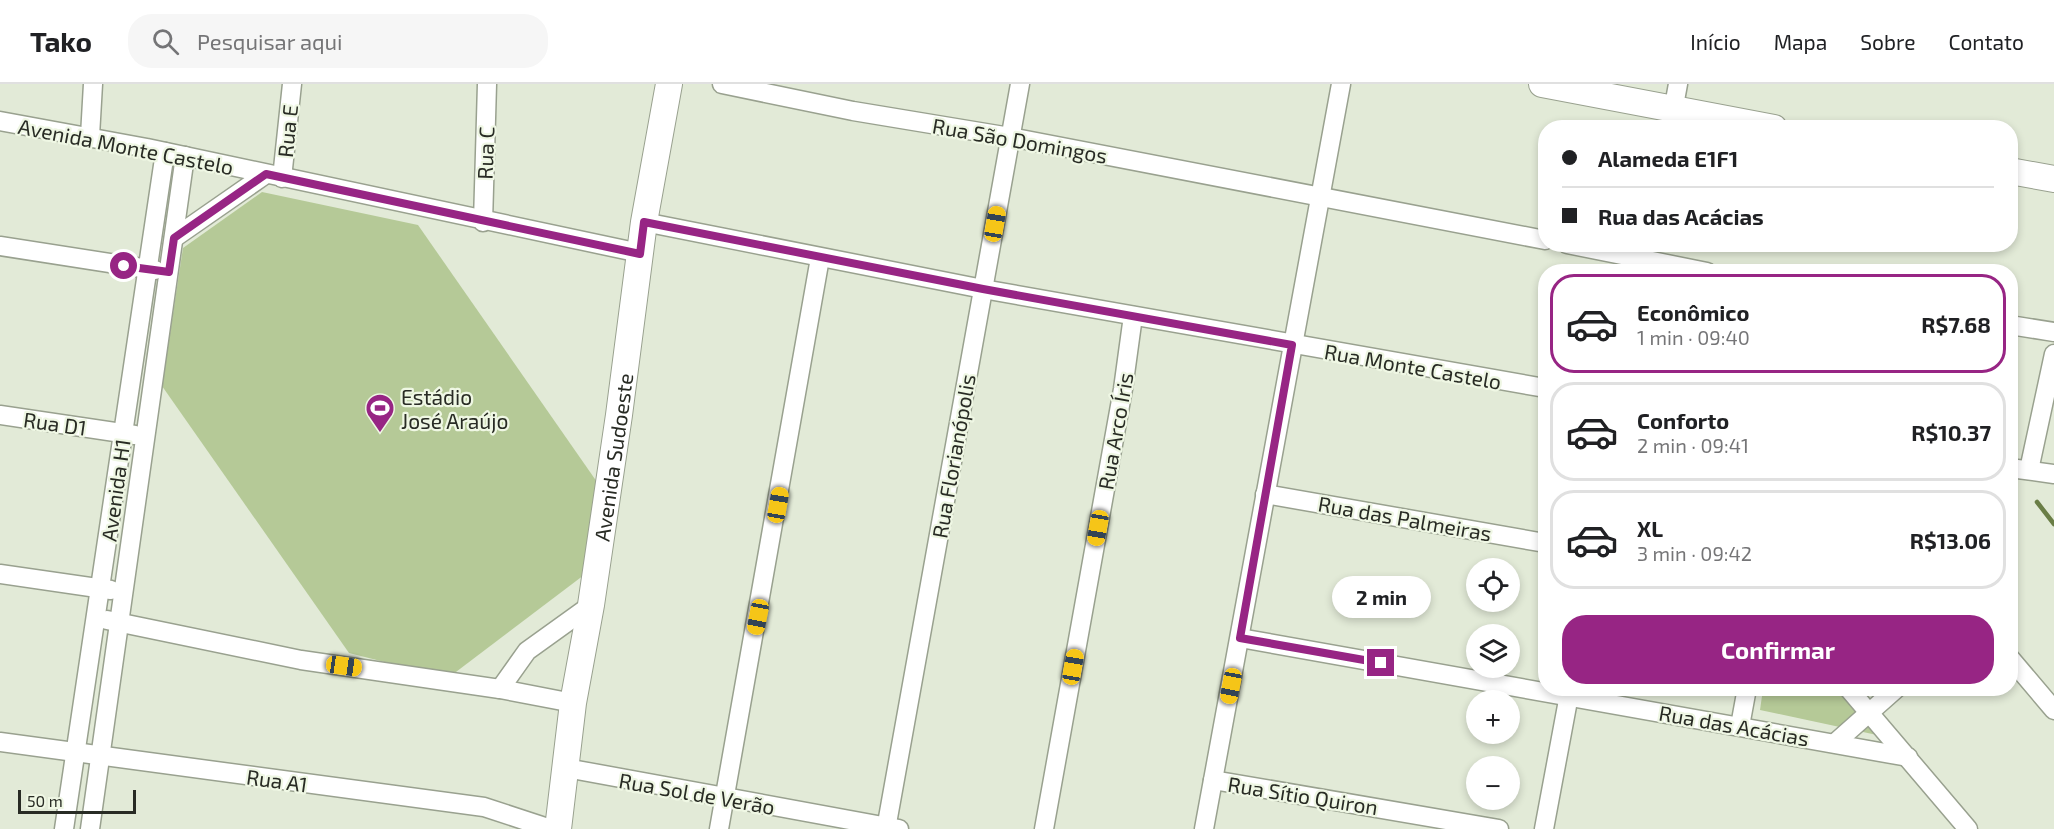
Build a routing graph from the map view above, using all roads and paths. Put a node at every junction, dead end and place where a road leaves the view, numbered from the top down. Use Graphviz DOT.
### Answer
graph roads {
  1 [pos="93,84"];
  2 [pos="292,84"];
  3 [pos="487,84"];
  4 [pos="669,84"];
  5 [pos="722,84"];
  6 [pos="1020,84"];
  7 [pos="1341,84"];
  8 [pos="1542,84"];
  9 [pos="1678,84"];
  10 [pos="1671,118"];
  11 [pos="1692,120"];
  12 [pos="0,121"];
  13 [pos="90,136"];
  14 [pos="1010,137"];
  15 [pos="165,152"];
  16 [pos="185,156"];
  17 [pos="2018,172"];
  18 [pos="274,176"];
  19 [pos="2054,179"];
  20 [pos="1319,196"];
  21 [pos="483,222"];
  22 [pos="644,222"];
  23 [pos="174,238"];
  24 [pos="1538,239"];
  25 [pos="0,246"];
  26 [pos="1612,252"];
  27 [pos="640,254"];
  28 [pos="820,258"];
  29 [pos="1645,258"];
  30 [pos="1672,264"];
  31 [pos="145,269"];
  32 [pos="169,272"];
  33 [pos="983,289"];
  34 [pos="1133,316"];
  35 [pos="2018,326"];
  36 [pos="2054,332"];
  37 [pos="1292,345"];
  38 [pos="2054,354"];
  39 [pos="1538,387"];
  40 [pos="0,415"];
  41 [pos="123,433"];
  42 [pos="146,436"];
  43 [pos="2018,469"];
  44 [pos="2029,470"];
  45 [pos="2054,474"];
  46 [pos="1265,494"];
  47 [pos="1538,542"];
  48 [pos="0,574"];
  49 [pos="101,588"];
  50 [pos="125,592"];
  51 [pos="591,605"];
  52 [pos="97,619"];
  53 [pos="119,621"];
  54 [pos="1240,638"];
  55 [pos="2018,667"];
  56 [pos="500,690"];
  57 [pos="1538,690"];
  58 [pos="1569,696"];
  59 [pos="1575,696"];
  60 [pos="1745,696"];
  61 [pos="1855,696"];
  62 [pos="1889,696"];
  63 [pos="573,703"];
  64 [pos="2054,710"];
  65 [pos="1870,714"];
  66 [pos="1740,726"];
  67 [pos="0,742"];
  68 [pos="1835,743"];
  69 [pos="76,752"];
  70 [pos="99,756"];
  71 [pos="1908,757"];
  72 [pos="566,768"];
  73 [pos="1212,780"];
  74 [pos="725,798"];
  75 [pos="890,828"];
  76 [pos="64,829"];
  77 [pos="90,829"];
  78 [pos="551,829"];
  79 [pos="558,829"];
  80 [pos="720,829"];
  81 [pos="1044,829"];
  82 [pos="1203,829"];
  83 [pos="1499,829"];
  84 [pos="1544,829"];
  85 [pos="1968,829"];
  1 -- 13 [label="street"];
  2 -- 18 [label="street, Rua E"];
  3 -- 21 [label="street, Rua C"];
  4 -- 22 [label="street, Avenida Sudoeste"];
  5 -- 14 [label="street, Rua São Domingos"];
  6 -- 14 [label="street, Rua Florianópolis"];
  7 -- 20 [label="street"];
  8 -- 10 [label="street"];
  9 -- 10 [label="street"];
  10 -- 11 [label="street"];
  12 -- 13 [label="street, Avenida Monte Castelo"];
  13 -- 15 [label="street, Avenida Monte Castelo"];
  14 -- 20 [label="street, Rua São Domingos"];
  14 -- 33 [label="street, Rua Florianópolis"];
  15 -- 16 [label="street, Avenida Monte Castelo"];
  15 -- 31 [label="street, Avenida H1"];
  16 -- 18 [label="street, Avenida Monte Castelo"];
  16 -- 23 [label="street, Avenida H1"];
  17 -- 19 [label="street"];
  18 -- 21 [label="street, Avenida Monte Castelo"];
  18 -- 23 [label="street"];
  20 -- 24 [label="street, Rua São Domingos"];
  20 -- 37 [label="street"];
  21 -- 27 [label="street, Avenida Monte Castelo"];
  22 -- 27 [label="street, Avenida Sudoeste"];
  22 -- 28 [label="street, Rua Monte Castelo"];
  23 -- 32 [label="street, Avenida H1"];
  25 -- 31 [label="street"];
  26 -- 29 [label="street"];
  27 -- 51 [label="street, Avenida Sudoeste"];
  28 -- 33 [label="street, Rua Monte Castelo"];
  28 -- 74 [label="street"];
  29 -- 30 [label="street"];
  31 -- 32 [label="street"];
  31 -- 41 [label="street, Avenida H1"];
  32 -- 42 [label="street, Avenida H1"];
  33 -- 34 [label="street, Rua Monte Castelo"];
  33 -- 75 [label="street, Rua Florianópolis"];
  34 -- 37 [label="street, Rua Monte Castelo"];
  34 -- 81 [label="street, Rua Arco Íris"];
  35 -- 36 [label="street"];
  37 -- 39 [label="street, Rua Monte Castelo"];
  37 -- 46 [label="street"];
  38 -- 44 [label="street"];
  40 -- 41 [label="street, Rua D1"];
  41 -- 42 [label="street, Rua D1"];
  41 -- 49 [label="street, Avenida H1"];
  42 -- 50 [label="street, Avenida H1"];
  43 -- 44 [label="street"];
  44 -- 45 [label="street"];
  46 -- 47 [label="street, Rua das Palmeiras"];
  46 -- 54 [label="street"];
  48 -- 49 [label="street"];
  49 -- 50 [label="street"];
  49 -- 52 [label="street, Avenida H1"];
  50 -- 53 [label="street, Avenida H1"];
  51 -- 56 [label="street"];
  51 -- 63 [label="street, Avenida Sudoeste"];
  52 -- 53 [label="street"];
  52 -- 69 [label="street, Avenida H1"];
  53 -- 56 [label="street"];
  53 -- 70 [label="street, Avenida H1"];
  54 -- 57 [label="street, Rua das Acácias"];
  54 -- 73 [label="street"];
  55 -- 64 [label="street"];
  56 -- 63 [label="street"];
  58 -- 84 [label="street"];
  59 -- 66 [label="street, Rua das Acácias"];
  60 -- 66 [label="street"];
  61 -- 65 [label="street"];
  62 -- 65 [label="street"];
  63 -- 72 [label="street, Avenida Sudoeste"];
  65 -- 68 [label="street"];
  65 -- 71 [label="street"];
  66 -- 68 [label="street, Rua das Acácias"];
  67 -- 69 [label="street, Rua A1"];
  68 -- 71 [label="street, Rua das Acácias"];
  69 -- 70 [label="street, Rua A1"];
  69 -- 76 [label="street, Avenida H1"];
  70 -- 77 [label="street, Avenida H1"];
  70 -- 78 [label="street, Rua A1"];
  71 -- 85 [label="street"];
  72 -- 74 [label="street, Rua Sol de Verão"];
  72 -- 79 [label="street, Avenida Sudoeste"];
  73 -- 82 [label="street"];
  73 -- 83 [label="street, Rua Sítio Quiron"];
  74 -- 75 [label="street, Rua Sol de Verão"];
  74 -- 80 [label="street"];
}
